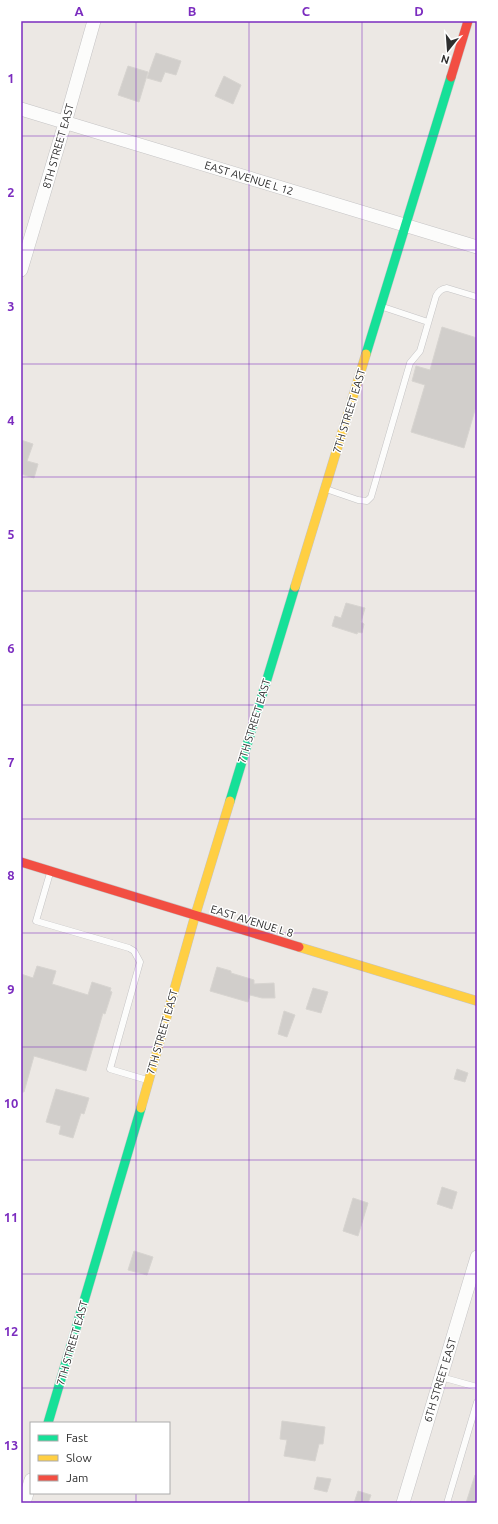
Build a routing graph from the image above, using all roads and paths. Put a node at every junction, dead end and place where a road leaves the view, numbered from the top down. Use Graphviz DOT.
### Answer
graph roads {
  1 [pos="94,21"];
  2 [pos="468,21"];
  3 [pos="21,109"];
  4 [pos="65,123"];
  5 [pos="406,226"];
  6 [pos="477,247"];
  7 [pos="21,270"];
  8 [pos="477,297"];
  9 [pos="381,306"];
  10 [pos="428,322"];
  11 [pos="325,489"];
  12 [pos="21,862"];
  13 [pos="50,871"];
  14 [pos="195,916"];
  15 [pos="477,1001"];
  16 [pos="149,1080"];
  17 [pos="477,1257"];
  18 [pos="441,1376"];
  19 [pos="477,1387"];
  20 [pos="477,1402"];
  21 [pos="48,1422"];
  22 [pos="30,1483"];
  23 [pos="24,1503"];
  24 [pos="403,1503"];
  25 [pos="447,1503"];
  1 -- 4 [label="street, 8TH STREET EAST"];
  2 -- 5 [label="street, 7TH STREET EAST"];
  3 -- 4 [label="street, EAST AVENUE L 12"];
  4 -- 5 [label="street, EAST AVENUE L 12"];
  4 -- 7 [label="street, 8TH STREET EAST"];
  5 -- 6 [label="street, EAST AVENUE L 12"];
  5 -- 9 [label="street, 7TH STREET EAST"];
  8 -- 10 [label="lane"];
  9 -- 10 [label="lane"];
  9 -- 11 [label="street, 7TH STREET EAST"];
  10 -- 11 [label="lane"];
  11 -- 14 [label="street, 7TH STREET EAST"];
  12 -- 13 [label="street, EAST AVENUE L 8"];
  13 -- 14 [label="street, EAST AVENUE L 8"];
  13 -- 16 [label="lane"];
  14 -- 15 [label="street, EAST AVENUE L 8"];
  14 -- 16 [label="street, 7TH STREET EAST"];
  16 -- 21 [label="street, 7TH STREET EAST"];
  17 -- 18 [label="street, 6TH STREET EAST"];
  18 -- 19 [label="lane"];
  18 -- 24 [label="street, 6TH STREET EAST"];
  20 -- 25 [label="lane"];
  22 -- 23 [label="street"];
}
